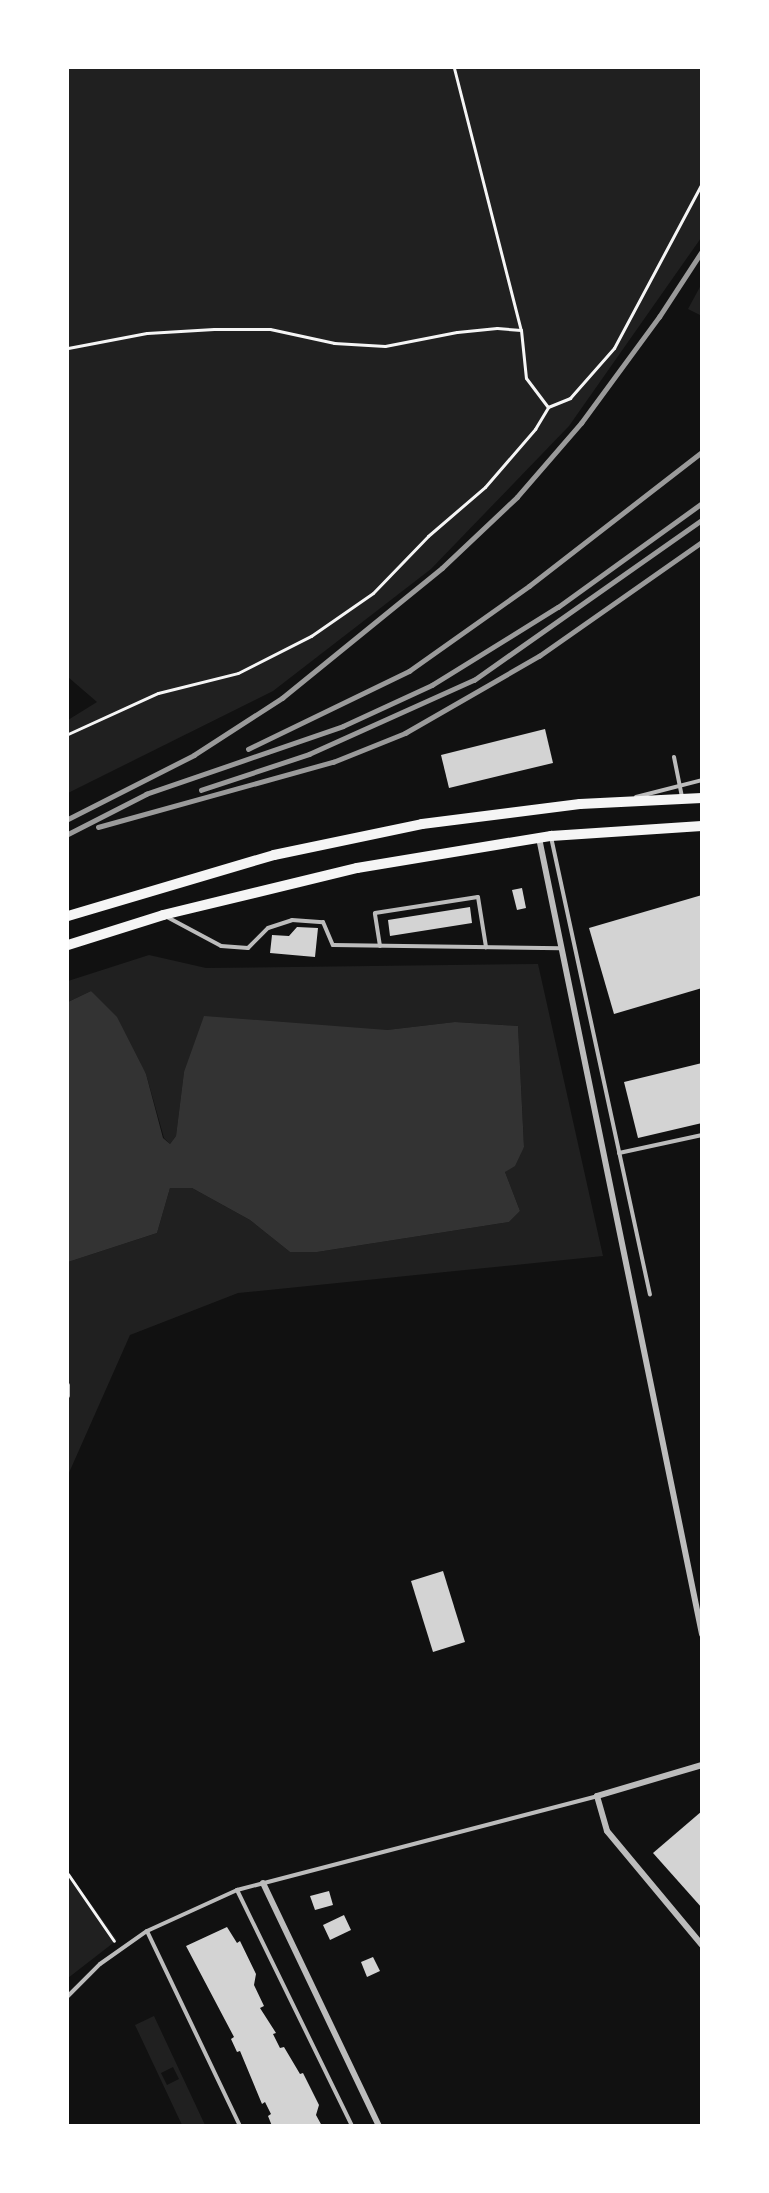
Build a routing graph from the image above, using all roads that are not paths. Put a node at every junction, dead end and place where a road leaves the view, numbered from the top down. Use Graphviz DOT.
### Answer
graph roads {
  1 [pos="674,757"];
  2 [pos="702,780"];
  3 [pos="680,783"];
  4 [pos="682,798"];
  5 [pos="702,798"];
  6 [pos="621,801"];
  7 [pos="702,826"];
  8 [pos="551,837"];
  9 [pos="538,838"];
  10 [pos="164,915"];
  11 [pos="68,916"];
  12 [pos="68,945"];
  13 [pos="380,946"];
  14 [pos="486,947"];
  15 [pos="560,948"];
  16 [pos="702,1135"];
  17 [pos="619,1153"];
  18 [pos="650,1294"];
  19 [pos="68,1385"];
  20 [pos="68,1395"];
  21 [pos="702,1634"];
  22 [pos="702,1765"];
  23 [pos="597,1796"];
  24 [pos="263,1883"];
  25 [pos="237,1890"];
  26 [pos="147,1931"];
  27 [pos="702,1945"];
  28 [pos="68,1996"];
  29 [pos="240,2126"];
  30 [pos="352,2126"];
  31 [pos="379,2126"];
  1 -- 3 [label="lane"];
  2 -- 3 [label="lane"];
  3 -- 4 [label="lane"];
  3 -- 6 [label="lane"];
  4 -- 5 [label="main road"];
  4 -- 6 [label="main road"];
  6 -- 11 [label="main road"];
  7 -- 8 [label="main road"];
  8 -- 9 [label="main road"];
  8 -- 17 [label="lane"];
  9 -- 10 [label="main road"];
  9 -- 15 [label="street"];
  10 -- 12 [label="main road"];
  10 -- 13 [label="lane"];
  13 -- 14 [label="lane"];
  13 -- 14 [label="lane"];
  14 -- 15 [label="lane"];
  15 -- 21 [label="street"];
  16 -- 17 [label="lane"];
  17 -- 18 [label="lane"];
  19 -- 20 [label="lane"];
  22 -- 23 [label="street"];
  23 -- 24 [label="lane"];
  23 -- 27 [label="street"];
  24 -- 25 [label="lane"];
  24 -- 31 [label="street"];
  25 -- 26 [label="lane"];
  25 -- 30 [label="lane"];
  26 -- 28 [label="lane"];
  26 -- 29 [label="lane"];
}
